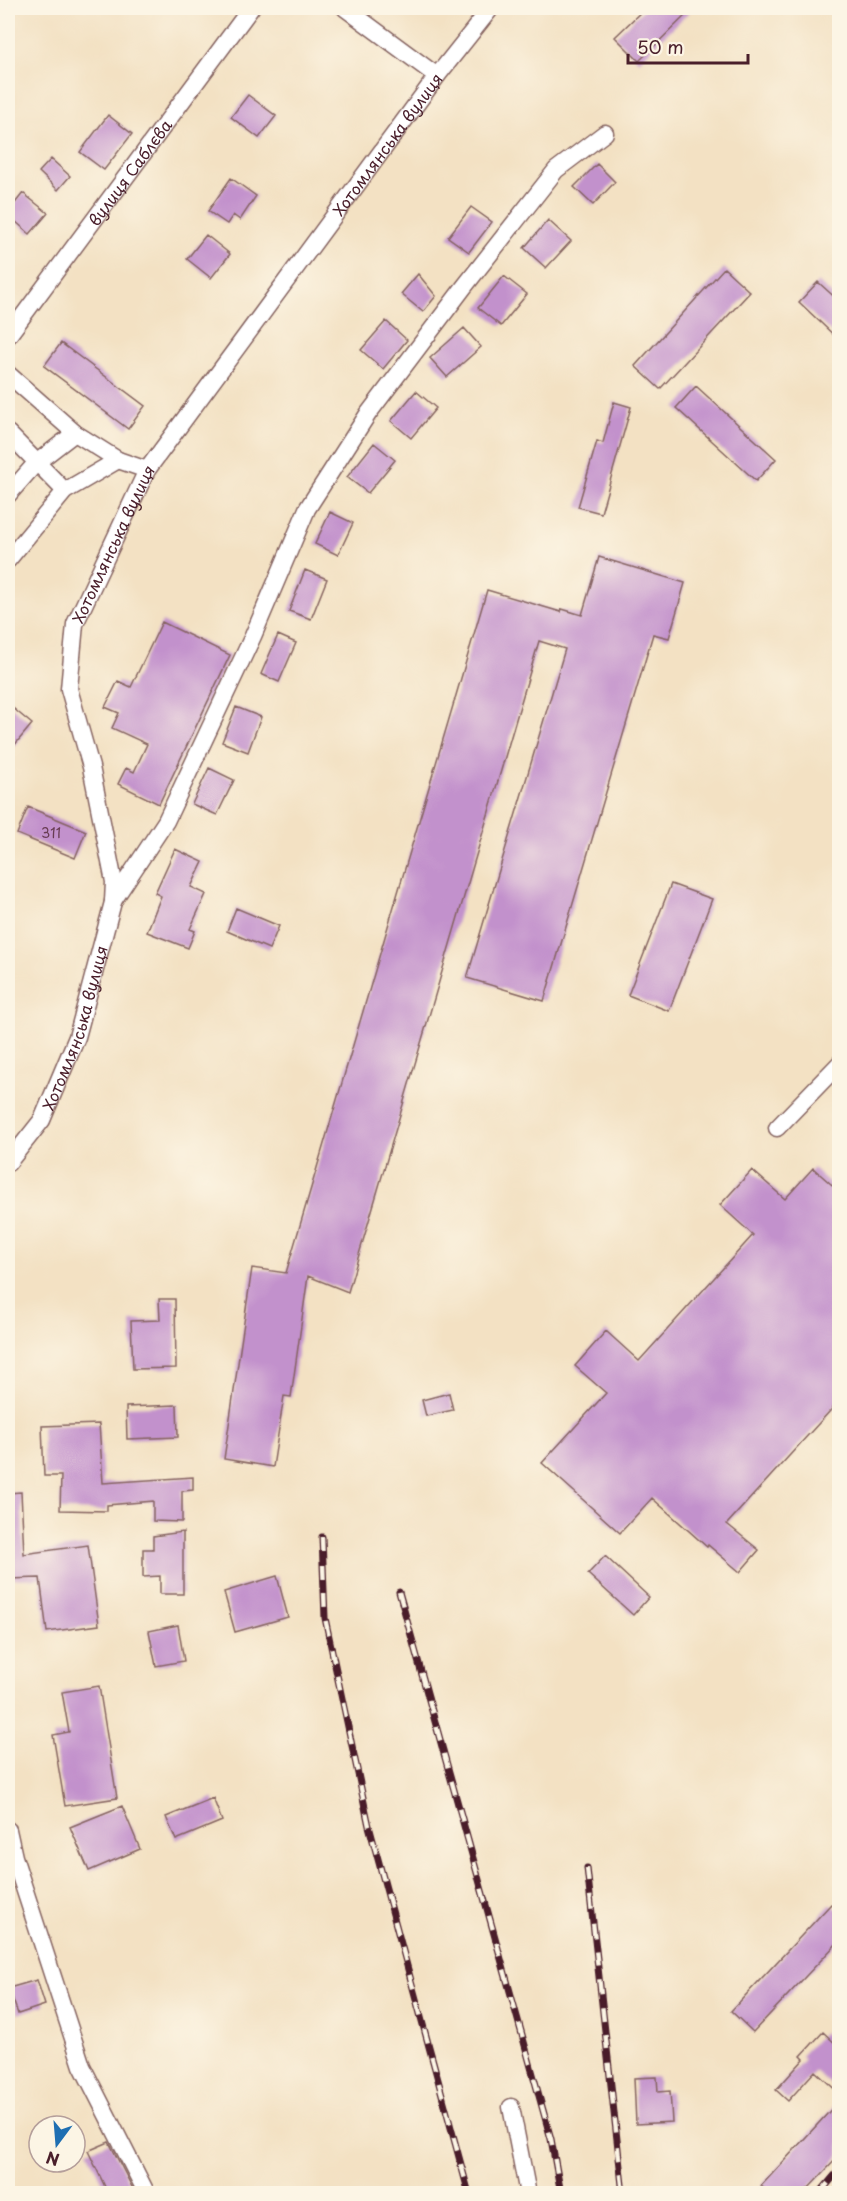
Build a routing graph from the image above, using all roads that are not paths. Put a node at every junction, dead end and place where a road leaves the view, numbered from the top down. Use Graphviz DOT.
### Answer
graph roads {
  1 [pos="251,8"];
  2 [pos="345,8"];
  3 [pos="491,8"];
  4 [pos="437,76"];
  5 [pos="605,133"];
  6 [pos="8,336"];
  7 [pos="8,374"];
  8 [pos="8,433"];
  9 [pos="75,434"];
  10 [pos="118,460"];
  11 [pos="36,464"];
  12 [pos="147,470"];
  13 [pos="65,491"];
  14 [pos="8,495"];
  15 [pos="8,560"];
  16 [pos="113,902"];
  17 [pos="840,1063"];
  18 [pos="777,1128"];
  19 [pos="8,1162"];
  20 [pos="8,1830"];
  21 [pos="11,1859"];
  22 [pos="510,2107"];
  23 [pos="147,2193"];
  24 [pos="528,2193"];
  1 -- 6 [label="street, вулиця Саблєва"];
  2 -- 4 [label="street"];
  3 -- 4 [label="street, Хотомлянська вулиця"];
  4 -- 12 [label="street, Хотомлянська вулиця"];
  5 -- 16 [label="street"];
  7 -- 9 [label="street"];
  8 -- 11 [label="street"];
  9 -- 10 [label="street"];
  9 -- 11 [label="street"];
  10 -- 12 [label="street"];
  10 -- 13 [label="street"];
  11 -- 13 [label="street"];
  11 -- 14 [label="street"];
  12 -- 16 [label="street, Хотомлянська вулиця"];
  13 -- 15 [label="street"];
  16 -- 19 [label="street, Хотомлянська вулиця"];
  17 -- 18 [label="street"];
  20 -- 21 [label="street"];
  21 -- 23 [label="street"];
  22 -- 24 [label="street"];
}
